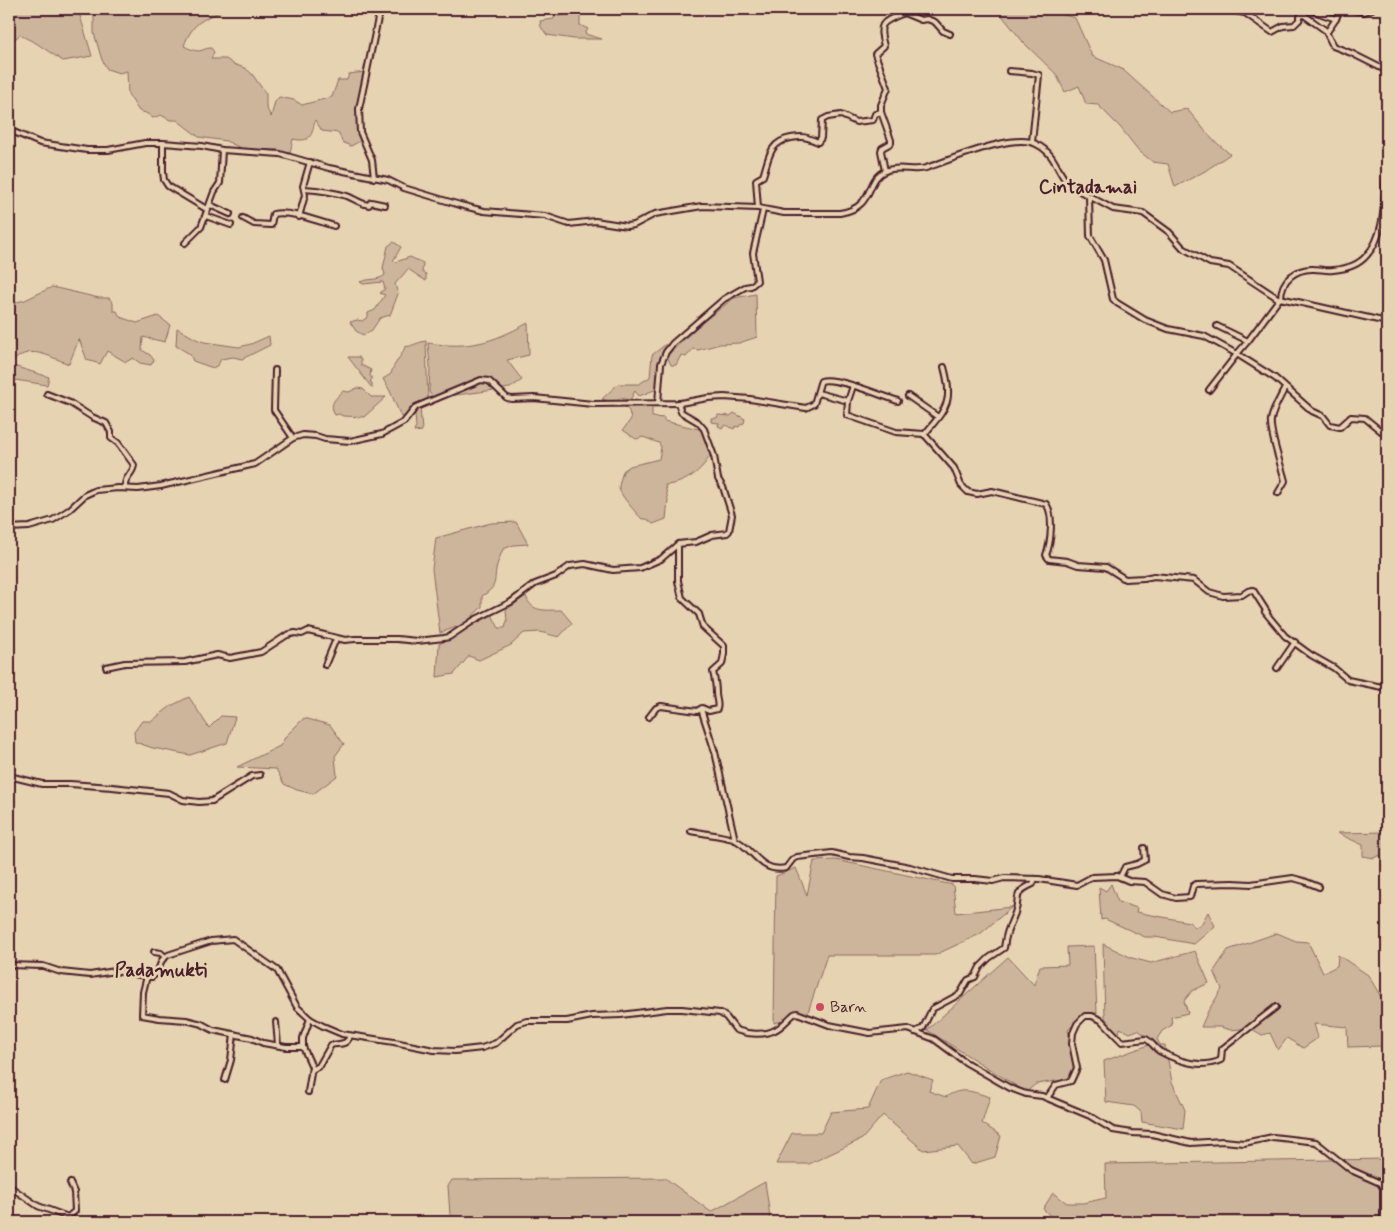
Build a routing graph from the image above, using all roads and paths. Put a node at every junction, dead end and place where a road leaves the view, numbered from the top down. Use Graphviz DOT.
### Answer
graph roads {
  1 [pos="380,9"];
  2 [pos="1223,9"];
  3 [pos="1304,9"];
  4 [pos="1308,9"];
  5 [pos="1340,9"];
  6 [pos="1348,9"];
  7 [pos="1372,9"];
  8 [pos="1336,19"];
  9 [pos="1299,20"];
  10 [pos="1327,32"];
  11 [pos="950,34"];
  12 [pos="1009,71"];
  13 [pos="1387,71"];
  14 [pos="881,112"];
  15 [pos="9,130"];
  16 [pos="1032,142"];
  17 [pos="163,143"];
  18 [pos="222,150"];
  19 [pos="310,162"];
  20 [pos="1387,163"];
  21 [pos="885,171"];
  22 [pos="374,178"];
  23 [pos="304,189"];
  24 [pos="1089,196"];
  25 [pos="210,205"];
  26 [pos="385,206"];
  27 [pos="758,208"];
  28 [pos="208,210"];
  29 [pos="763,210"];
  30 [pos="230,214"];
  31 [pos="206,216"];
  32 [pos="299,216"];
  33 [pos="243,218"];
  34 [pos="231,225"];
  35 [pos="334,226"];
  36 [pos="185,243"];
  37 [pos="1280,298"];
  38 [pos="1387,322"];
  39 [pos="1217,326"];
  40 [pos="1248,342"];
  41 [pos="1237,354"];
  42 [pos="944,367"];
  43 [pos="275,370"];
  44 [pos="853,386"];
  45 [pos="1285,388"];
  46 [pos="1208,390"];
  47 [pos="818,393"];
  48 [pos="47,394"];
  49 [pos="908,396"];
  50 [pos="848,401"];
  51 [pos="898,401"];
  52 [pos="658,403"];
  53 [pos="678,403"];
  54 [pos="938,417"];
  55 [pos="924,435"];
  56 [pos="1387,436"];
  57 [pos="293,438"];
  58 [pos="125,488"];
  59 [pos="1278,494"];
  60 [pos="9,528"];
  61 [pos="678,544"];
  62 [pos="336,639"];
  63 [pos="1294,642"];
  64 [pos="325,665"];
  65 [pos="106,667"];
  66 [pos="1277,668"];
  67 [pos="1387,688"];
  68 [pos="701,709"];
  69 [pos="649,717"];
  70 [pos="260,775"];
  71 [pos="9,776"];
  72 [pos="691,831"];
  73 [pos="735,840"];
  74 [pos="1144,848"];
  75 [pos="1120,877"];
  76 [pos="1035,879"];
  77 [pos="1319,887"];
  78 [pos="154,952"];
  79 [pos="165,957"];
  80 [pos="9,965"];
  81 [pos="147,976"];
  82 [pos="1276,1007"];
  83 [pos="310,1018"];
  84 [pos="276,1022"];
  85 [pos="915,1032"];
  86 [pos="234,1034"];
  87 [pos="350,1036"];
  88 [pos="278,1045"];
  89 [pos="303,1047"];
  90 [pos="312,1070"];
  91 [pos="226,1080"];
  92 [pos="308,1092"];
  93 [pos="1047,1098"];
  94 [pos="70,1183"];
  95 [pos="9,1186"];
  96 [pos="1383,1222"];
  1 -- 22 [label="street"];
  2 -- 9 [label="street"];
  3 -- 9 [label="street"];
  4 -- 8 [label="street"];
  5 -- 8 [label="street"];
  6 -- 7 [label="street"];
  8 -- 10 [label="street"];
  9 -- 10 [label="street"];
  10 -- 13 [label="street"];
  11 -- 14 [label="street"];
  12 -- 16 [label="street"];
  14 -- 21 [label="street"];
  14 -- 27 [label="street"];
  15 -- 17 [label="street"];
  16 -- 21 [label="street"];
  16 -- 24 [label="street"];
  17 -- 18 [label="street"];
  17 -- 28 [label="street"];
  18 -- 19 [label="street"];
  18 -- 25 [label="street"];
  19 -- 22 [label="street"];
  19 -- 23 [label="street"];
  20 -- 37 [label="street"];
  21 -- 29 [label="street"];
  22 -- 27 [label="street"];
  23 -- 26 [label="street"];
  23 -- 32 [label="street"];
  24 -- 37 [label="street"];
  24 -- 41 [label="street"];
  25 -- 28 [label="street"];
  25 -- 30 [label="street"];
  27 -- 29 [label="street"];
  28 -- 31 [label="street"];
  29 -- 52 [label="street"];
  31 -- 34 [label="street"];
  31 -- 36 [label="street"];
  32 -- 33 [label="street"];
  32 -- 35 [label="street"];
  37 -- 38 [label="street"];
  37 -- 40 [label="street"];
  39 -- 40 [label="street"];
  40 -- 41 [label="street"];
  41 -- 45 [label="street"];
  41 -- 46 [label="street"];
  42 -- 54 [label="street"];
  43 -- 57 [label="street"];
  44 -- 47 [label="street"];
  44 -- 50 [label="street"];
  44 -- 51 [label="street"];
  45 -- 56 [label="street"];
  45 -- 59 [label="street"];
  47 -- 50 [label="street"];
  47 -- 53 [label="street"];
  48 -- 58 [label="street"];
  49 -- 54 [label="street"];
  50 -- 55 [label="street"];
  52 -- 53 [label="street"];
  52 -- 57 [label="street"];
  53 -- 61 [label="street"];
  54 -- 55 [label="street"];
  55 -- 63 [label="street"];
  57 -- 58 [label="street"];
  58 -- 60 [label="street"];
  61 -- 62 [label="street"];
  61 -- 68 [label="street"];
  62 -- 64 [label="street"];
  62 -- 65 [label="street"];
  63 -- 66 [label="street"];
  63 -- 67 [label="street"];
  68 -- 69 [label="street"];
  68 -- 73 [label="street"];
  70 -- 71 [label="street"];
  72 -- 73 [label="street"];
  73 -- 76 [label="street"];
  74 -- 75 [label="street"];
  75 -- 76 [label="street"];
  75 -- 77 [label="street"];
  76 -- 85 [label="street"];
  78 -- 79 [label="street"];
  79 -- 81 [label="street"];
  79 -- 83 [label="street"];
  80 -- 81 [label="street"];
  81 -- 86 [label="street"];
  82 -- 93 [label="street"];
  83 -- 87 [label="street"];
  83 -- 89 [label="street"];
  84 -- 88 [label="street"];
  85 -- 87 [label="street"];
  85 -- 93 [label="street"];
  86 -- 88 [label="street"];
  86 -- 91 [label="street"];
  87 -- 90 [label="street"];
  88 -- 89 [label="street"];
  89 -- 90 [label="street"];
  90 -- 92 [label="street"];
  93 -- 96 [label="street"];
  94 -- 95 [label="street"];
}
